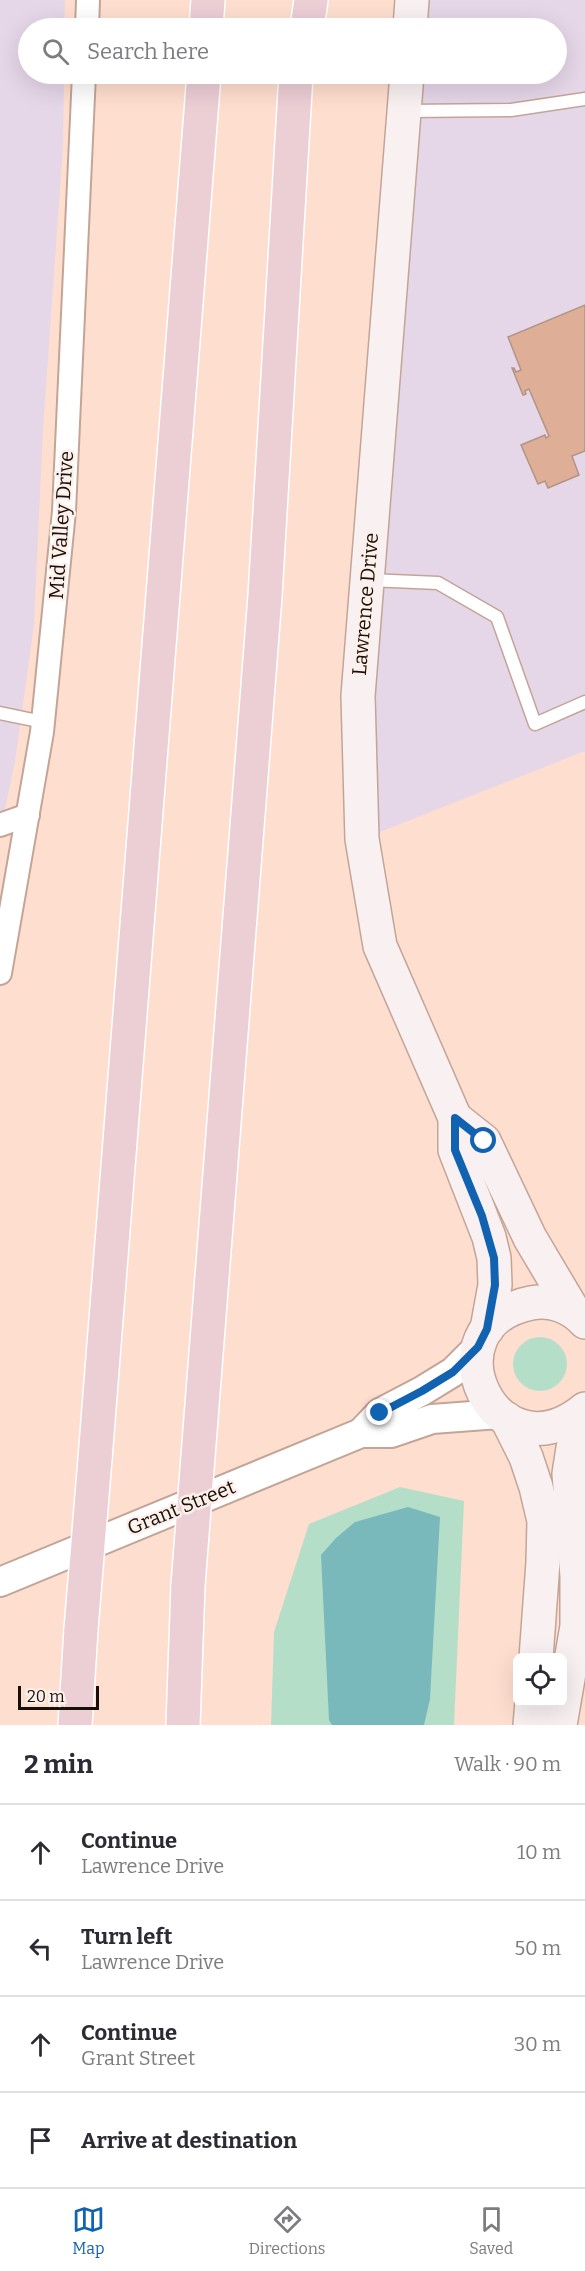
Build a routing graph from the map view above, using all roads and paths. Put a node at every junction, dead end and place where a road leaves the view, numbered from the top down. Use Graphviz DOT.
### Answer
graph roads {
  1 [pos="88,0"];
  2 [pos="208,0"];
  3 [pos="301,0"];
  4 [pos="311,0"];
  5 [pos="412,0"];
  6 [pos="87,18"];
  7 [pos="207,18"];
  8 [pos="300,18"];
  9 [pos="308,18"];
  10 [pos="411,18"];
  11 [pos="84,84"];
  12 [pos="203,84"];
  13 [pos="295,84"];
  14 [pos="300,84"];
  15 [pos="406,84"];
  16 [pos="585,99"];
  17 [pos="404,111"];
  18 [pos="291,144"];
  19 [pos="367,580"];
  20 [pos="585,702"];
  21 [pos="0,712"];
  22 [pos="43,722"];
  23 [pos="28,815"];
  24 [pos="0,825"];
  25 [pos="0,973"];
  26 [pos="455,1118"];
  27 [pos="581,1316"];
  28 [pos="483,1338"];
  29 [pos="585,1409"];
  30 [pos="503,1417"];
  31 [pos="361,1432"];
  32 [pos="0,1582"];
  33 [pos="536,1653"];
  34 [pos="532,1707"];
  35 [pos="75,1725"];
  36 [pos="183,1725"];
  37 [pos="530,1725"];
  38 [pos="560,1725"];
  1 -- 6 [label="street"];
  2 -- 7 [label="highway"];
  3 -- 8 [label="highway"];
  4 -- 9 [label="highway"];
  5 -- 10 [label="main road"];
  11 -- 22 [label="street, Mid Valley Drive"];
  12 -- 35 [label="highway, bridge"];
  13 -- 18 [label="highway"];
  14 -- 18 [label="highway"];
  15 -- 17 [label="main road, Lawrence Drive"];
  16 -- 17 [label="lane"];
  17 -- 19 [label="main road, Lawrence Drive"];
  18 -- 36 [label="highway, bridge"];
  19 -- 20 [label="lane"];
  19 -- 26 [label="main road, Lawrence Drive"];
  21 -- 22 [label="lane"];
  22 -- 23 [label="street, Mid Valley Drive"];
  23 -- 24 [label="street"];
  23 -- 25 [label="street, Mid Valley Drive"];
  26 -- 27 [label="main road, Lawrence Drive"];
  26 -- 28 [label="main road, Lawrence Drive"];
  27 -- 28 [label="main road"];
  28 -- 30 [label="main road, Lawrence Drive"];
  28 -- 31 [label="street, Grant Street"];
  29 -- 30 [label="main road"];
  29 -- 38 [label="main road"];
  30 -- 31 [label="street, Grant Street"];
  30 -- 33 [label="main road"];
  31 -- 32 [label="street, Grant Street"];
  34 -- 37 [label="main road"];
}
